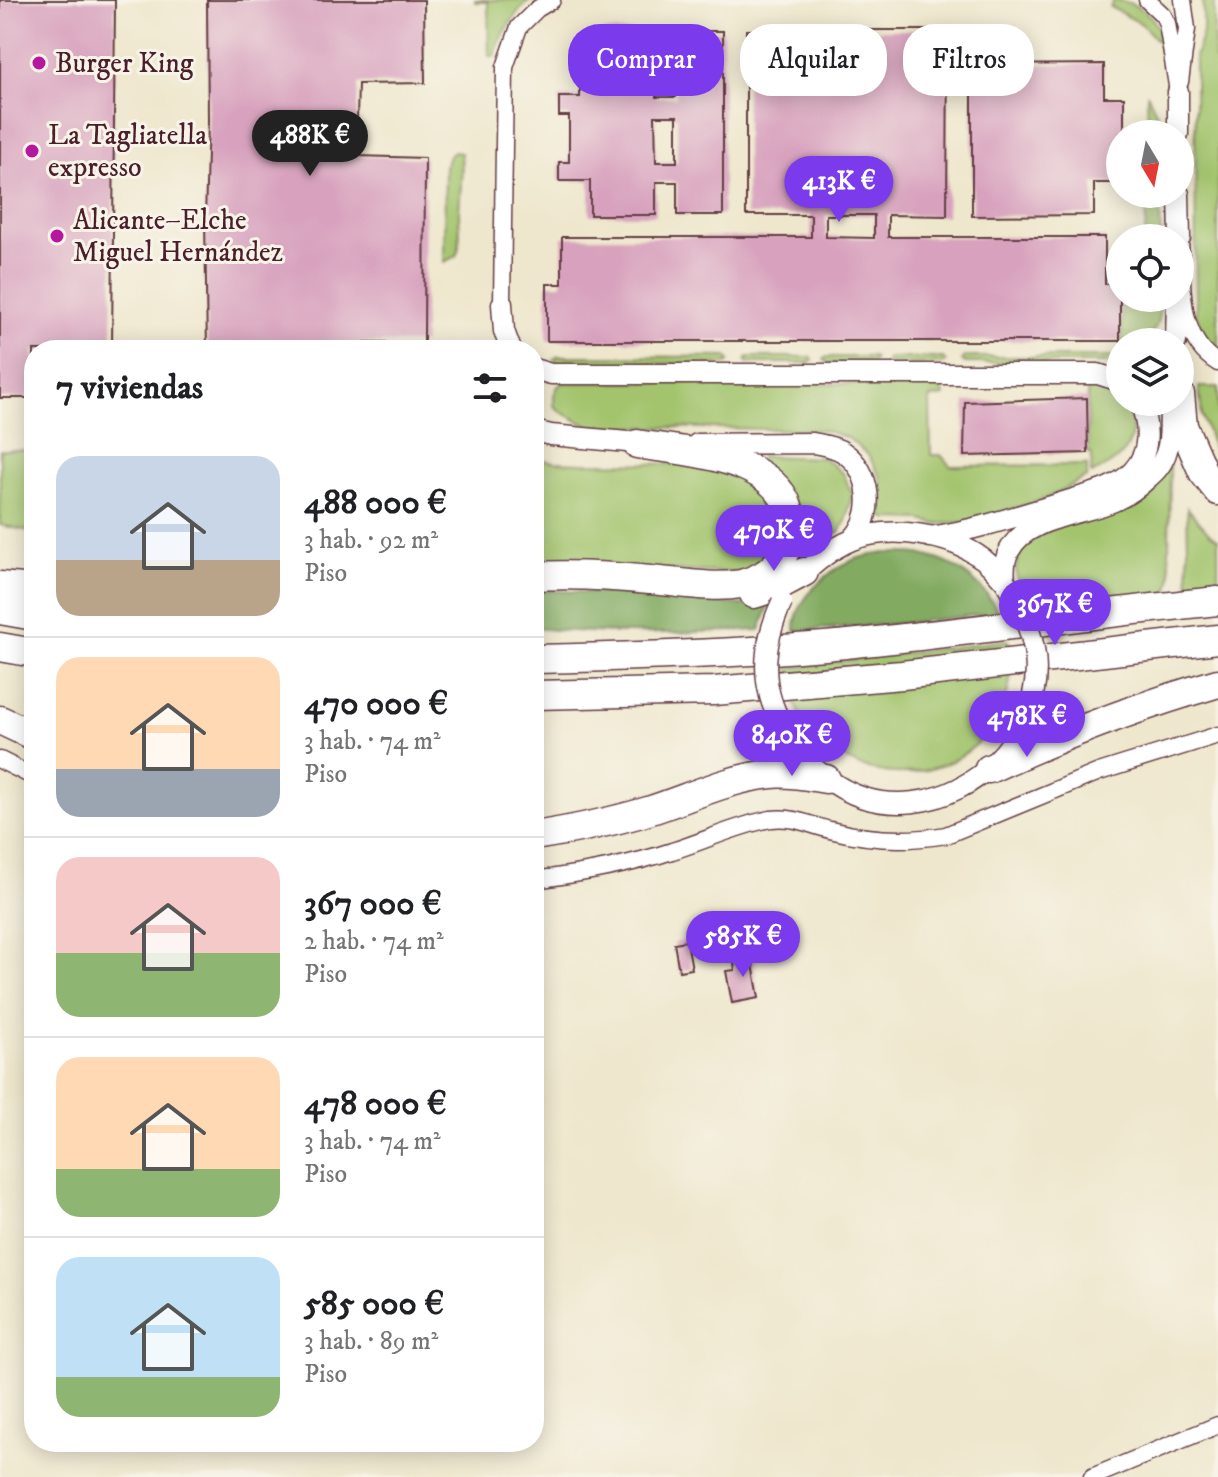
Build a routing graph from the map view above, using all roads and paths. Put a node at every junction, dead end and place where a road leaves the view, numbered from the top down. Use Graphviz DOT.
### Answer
graph roads {
  1 [pos="552,0"];
  2 [pos="1147,0"];
  3 [pos="1183,0"];
  4 [pos="1178,92"];
  5 [pos="1178,120"];
  6 [pos="502,304"];
  7 [pos="1186,312"];
  8 [pos="507,340"];
  9 [pos="1218,363"];
  10 [pos="544,372"];
  11 [pos="1106,376"];
  12 [pos="1144,416"];
  13 [pos="1169,416"];
  14 [pos="1182,416"];
  15 [pos="544,433"];
  16 [pos="637,444"];
  17 [pos="1218,491"];
  18 [pos="930,537"];
  19 [pos="852,540"];
  20 [pos="804,572"];
  21 [pos="544,578"];
  22 [pos="544,579"];
  23 [pos="1005,581"];
  24 [pos="0,586"];
  25 [pos="24,588"];
  26 [pos="1218,601"];
  27 [pos="0,610"];
  28 [pos="24,614"];
  29 [pos="1218,639"];
  30 [pos="0,647"];
  31 [pos="24,651"];
  32 [pos="544,659"];
  33 [pos="1218,683"];
  34 [pos="544,695"];
  35 [pos="0,720"];
  36 [pos="24,731"];
  37 [pos="1218,735"];
  38 [pos="0,760"];
  39 [pos="989,769"];
  40 [pos="24,772"];
  41 [pos="826,779"];
  42 [pos="544,834"];
  43 [pos="544,878"];
  44 [pos="1218,1425"];
  45 [pos="1092,1477"];
  1 -- 6 [label="street"];
  2 -- 4 [label="street"];
  3 -- 4 [label="street"];
  4 -- 5 [label="street"];
  6 -- 8 [label="street"];
  7 -- 9 [label="street"];
  10 -- 11 [label="street"];
  12 -- 18 [label="street"];
  13 -- 23 [label="street"];
  14 -- 17 [label="highway"];
  15 -- 16 [label="street"];
  16 -- 19 [label="street"];
  16 -- 21 [label="highway"];
  18 -- 19 [label="street"];
  18 -- 23 [label="street"];
  19 -- 20 [label="street"];
  20 -- 22 [label="highway"];
  20 -- 41 [label="street, bridge"];
  23 -- 39 [label="street, bridge"];
  24 -- 25 [label="highway"];
  26 -- 32 [label="highway"];
  27 -- 28 [label="highway"];
  29 -- 34 [label="highway"];
  30 -- 31 [label="highway"];
  33 -- 39 [label="highway"];
  35 -- 36 [label="highway"];
  37 -- 43 [label="street"];
  38 -- 40 [label="street"];
  39 -- 41 [label="street"];
  41 -- 42 [label="highway"];
  44 -- 45 [label="street"];
}
